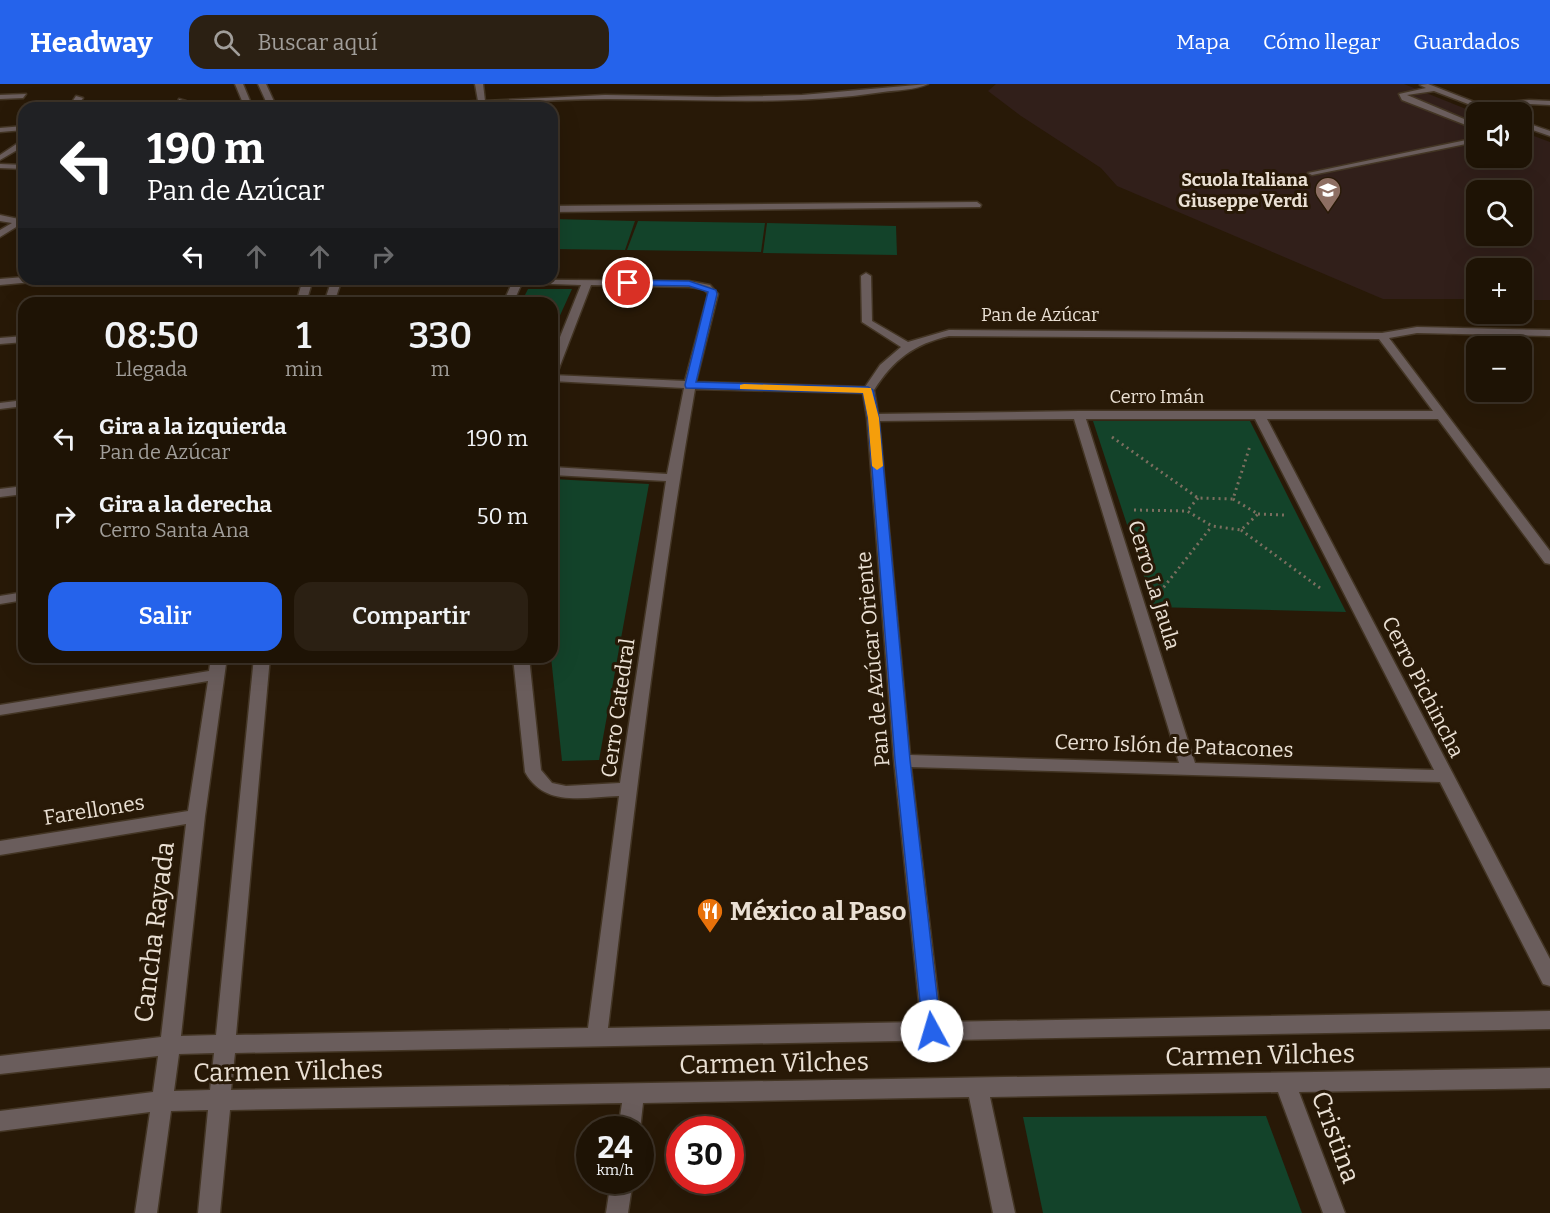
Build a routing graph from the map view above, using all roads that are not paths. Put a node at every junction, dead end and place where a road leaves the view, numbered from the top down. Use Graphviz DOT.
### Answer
graph roads {
  1 [pos="239,84"];
  2 [pos="262,84"];
  3 [pos="479,84"];
  4 [pos="924,84"];
  5 [pos="1421,84"];
  6 [pos="1434,89"];
  7 [pos="23,96"];
  8 [pos="0,97"];
  9 [pos="79,98"];
  10 [pos="76,102"];
  11 [pos="246,102"];
  12 [pos="270,102"];
  13 [pos="487,102"];
  14 [pos="521,102"];
  15 [pos="1467,102"];
  16 [pos="1532,102"];
  17 [pos="1550,103"];
  18 [pos="1466,123"];
  19 [pos="18,128"];
  20 [pos="1534,128"];
  21 [pos="0,130"];
  22 [pos="1550,133"];
  23 [pos="1466,142"];
  24 [pos="18,147"];
  25 [pos="0,158"];
  26 [pos="0,166"];
  27 [pos="18,167"];
  28 [pos="1312,173"];
  29 [pos="977,205"];
  30 [pos="558,209"];
  31 [pos="0,218"];
  32 [pos="0,234"];
  33 [pos="866,276"];
  34 [pos="18,280"];
  35 [pos="0,282"];
  36 [pos="558,282"];
  37 [pos="587,283"];
  38 [pos="1550,333"];
  39 [pos="1382,336"];
  40 [pos="18,340"];
  41 [pos="0,341"];
  42 [pos="907,346"];
  43 [pos="558,356"];
  44 [pos="558,378"];
  45 [pos="690,385"];
  46 [pos="868,390"];
  47 [pos="18,404"];
  48 [pos="0,406"];
  49 [pos="1079,415"];
  50 [pos="1259,415"];
  51 [pos="1440,415"];
  52 [pos="873,418"];
  53 [pos="558,471"];
  54 [pos="673,478"];
  55 [pos="18,491"];
  56 [pos="0,494"];
  57 [pos="1550,560"];
  58 [pos="18,597"];
  59 [pos="0,600"];
  60 [pos="261,663"];
  61 [pos="522,663"];
  62 [pos="217,666"];
  63 [pos="0,710"];
  64 [pos="902,760"];
  65 [pos="1189,769"];
  66 [pos="1445,776"];
  67 [pos="628,789"];
  68 [pos="196,816"];
  69 [pos="0,848"];
  70 [pos="1550,978"];
  71 [pos="1550,1020"];
  72 [pos="932,1031"];
  73 [pos="597,1038"];
  74 [pos="225,1045"];
  75 [pos="170,1046"];
  76 [pos="0,1065"];
  77 [pos="1550,1078"];
  78 [pos="1285,1082"];
  79 [pos="977,1087"];
  80 [pos="634,1093"];
  81 [pos="220,1100"];
  82 [pos="161,1101"];
  83 [pos="631,1116"];
  84 [pos="0,1121"];
  85 [pos="620,1194"];
  86 [pos="146,1213"];
  87 [pos="210,1213"];
  88 [pos="617,1213"];
  89 [pos="1004,1213"];
  90 [pos="1334,1213"];
  1 -- 11 [label="street"];
  2 -- 12 [label="street"];
  3 -- 13 [label="street"];
  4 -- 14 [label="street"];
  5 -- 6 [label="street"];
  6 -- 15 [label="street"];
  6 -- 18 [label="street"];
  7 -- 8 [label="street"];
  9 -- 10 [label="street"];
  16 -- 17 [label="street"];
  19 -- 21 [label="street"];
  20 -- 22 [label="street"];
  23 -- 28 [label="street"];
  24 -- 25 [label="street"];
  26 -- 27 [label="street"];
  29 -- 30 [label="street"];
  31 -- 32 [label="street"];
  33 -- 42 [label="street"];
  34 -- 35 [label="street"];
  36 -- 37 [label="street"];
  37 -- 43 [label="street"];
  37 -- 45 [label="street, Cerro Catedral"];
  38 -- 39 [label="street, Pan de Azúcar"];
  39 -- 42 [label="street, Pan de Azúcar"];
  39 -- 51 [label="street"];
  40 -- 41 [label="street"];
  42 -- 46 [label="street, Pan de Azúcar"];
  44 -- 45 [label="street"];
  45 -- 46 [label="street"];
  45 -- 54 [label="street, Cerro Catedral"];
  46 -- 52 [label="street, Pan de Azúcar Oriente"];
  47 -- 48 [label="street"];
  49 -- 50 [label="street, Cerro Imán"];
  49 -- 52 [label="street, Cerro Imán"];
  49 -- 65 [label="street, Cerro La Jaula"];
  50 -- 51 [label="street, Cerro Imán"];
  50 -- 66 [label="street, Cerro Pichincha"];
  51 -- 57 [label="street"];
  52 -- 64 [label="street, Pan de Azúcar Oriente"];
  53 -- 54 [label="street"];
  54 -- 67 [label="street, Cerro Catedral"];
  55 -- 56 [label="street"];
  58 -- 59 [label="street"];
  60 -- 74 [label="street"];
  61 -- 67 [label="street"];
  62 -- 63 [label="street"];
  62 -- 68 [label="street, Cancha Rayada"];
  64 -- 65 [label="street, Cerro Islón de Patacones"];
  64 -- 72 [label="street, Pan de Azúcar Oriente"];
  65 -- 66 [label="street, Cerro Islón de Patacones"];
  66 -- 70 [label="street, Cerro Pichincha"];
  67 -- 73 [label="street, Cerro Catedral"];
  68 -- 69 [label="street, Farellones"];
  68 -- 75 [label="street, Cancha Rayada"];
  71 -- 72 [label="street, Carmen Vilches"];
  72 -- 73 [label="street, Carmen Vilches"];
  73 -- 74 [label="street, Carmen Vilches"];
  74 -- 75 [label="street, Carmen Vilches"];
  74 -- 81 [label="street"];
  75 -- 76 [label="street, Carmen Vilches"];
  75 -- 82 [label="street, Cancha Rayada"];
  77 -- 78 [label="street, Carmen Vilches"];
  78 -- 79 [label="street, Carmen Vilches"];
  78 -- 90 [label="street, Cristina"];
  79 -- 80 [label="street, Carmen Vilches"];
  79 -- 89 [label="street"];
  80 -- 81 [label="street, Carmen Vilches"];
  80 -- 83 [label="street"];
  81 -- 82 [label="street, Carmen Vilches"];
  81 -- 87 [label="street"];
  82 -- 84 [label="street, Carmen Vilches"];
  82 -- 86 [label="street, Cancha Rayada"];
  85 -- 88 [label="street"];
}
